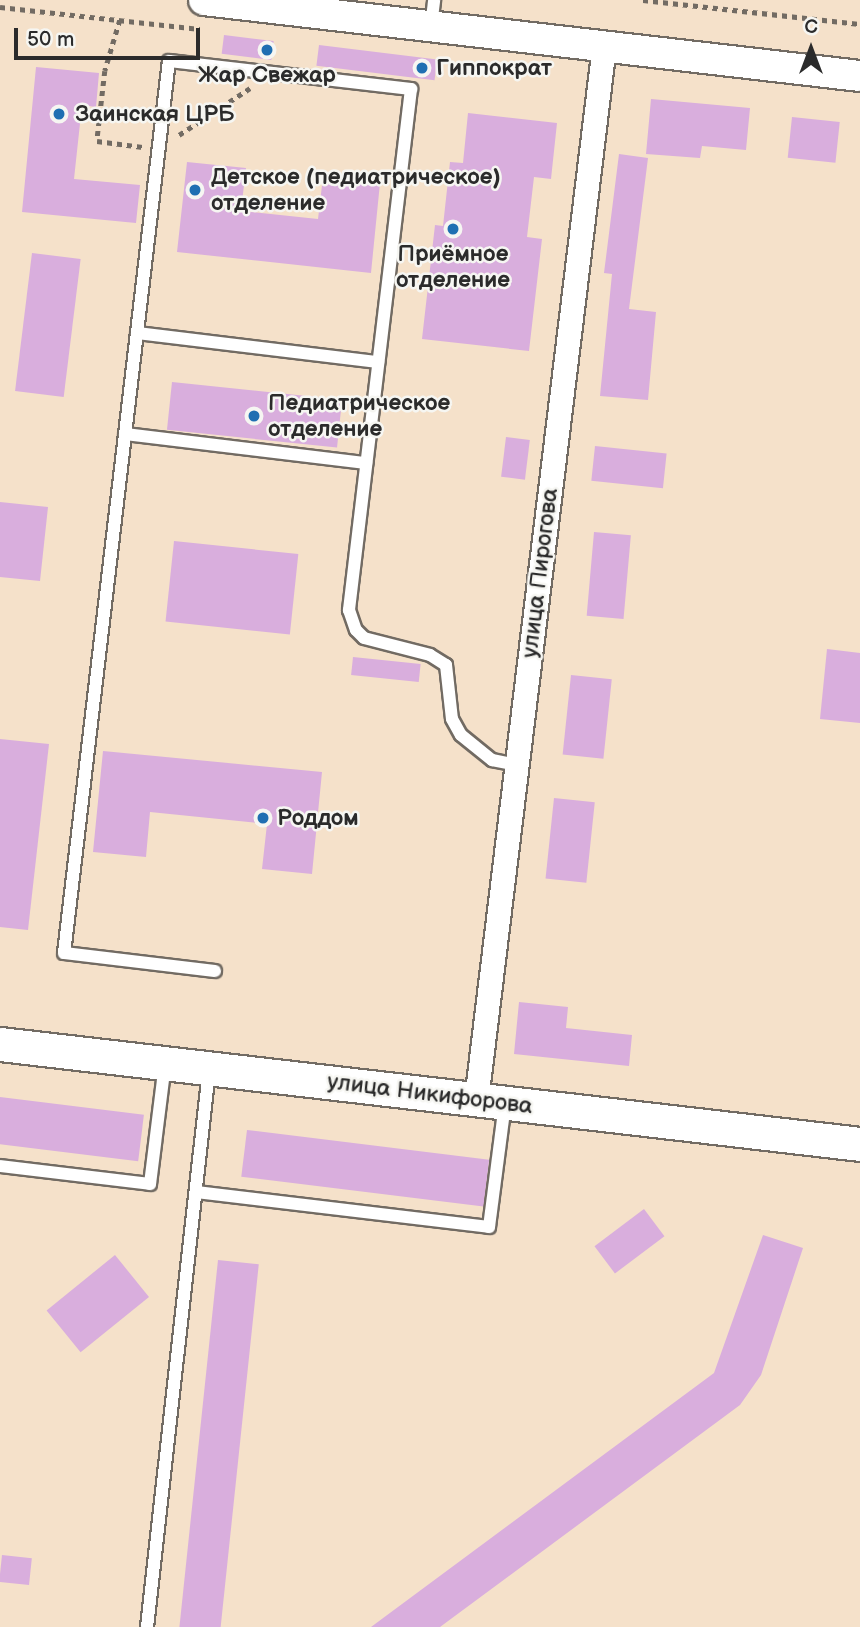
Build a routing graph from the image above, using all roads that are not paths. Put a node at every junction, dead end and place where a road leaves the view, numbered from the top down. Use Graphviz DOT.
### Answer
graph roads {
  1 [pos="204,0"];
  2 [pos="289,5"];
  3 [pos="433,13"];
  4 [pos="604,46"];
  5 [pos="860,76"];
  6 [pos="137,333"];
  7 [pos="378,362"];
  8 [pos="125,434"];
  9 [pos="366,463"];
  10 [pos="517,765"];
  11 [pos="215,971"];
  12 [pos="0,1044"];
  13 [pos="165,1063"];
  14 [pos="210,1069"];
  15 [pos="490,1101"];
  16 [pos="860,1144"];
  17 [pos="0,1166"];
  18 [pos="196,1192"];
  19 [pos="147,1627"];
  1 -- 2 [label="street"];
  2 -- 3 [label="street"];
  3 -- 4 [label="street"];
  4 -- 5 [label="street"];
  4 -- 10 [label="street, улица Пирогова"];
  6 -- 7 [label="lane"];
  6 -- 7 [label="lane"];
  6 -- 8 [label="lane"];
  7 -- 9 [label="lane"];
  8 -- 9 [label="lane"];
  8 -- 11 [label="lane"];
  9 -- 10 [label="lane"];
  10 -- 15 [label="street, улица Пирогова"];
  12 -- 13 [label="main road, улица Никифорова"];
  13 -- 14 [label="main road, улица Никифорова"];
  13 -- 17 [label="lane"];
  14 -- 15 [label="main road, улица Никифорова"];
  14 -- 18 [label="lane"];
  15 -- 16 [label="main road, улица Никифорова"];
  15 -- 18 [label="lane"];
  18 -- 19 [label="lane"];
}
